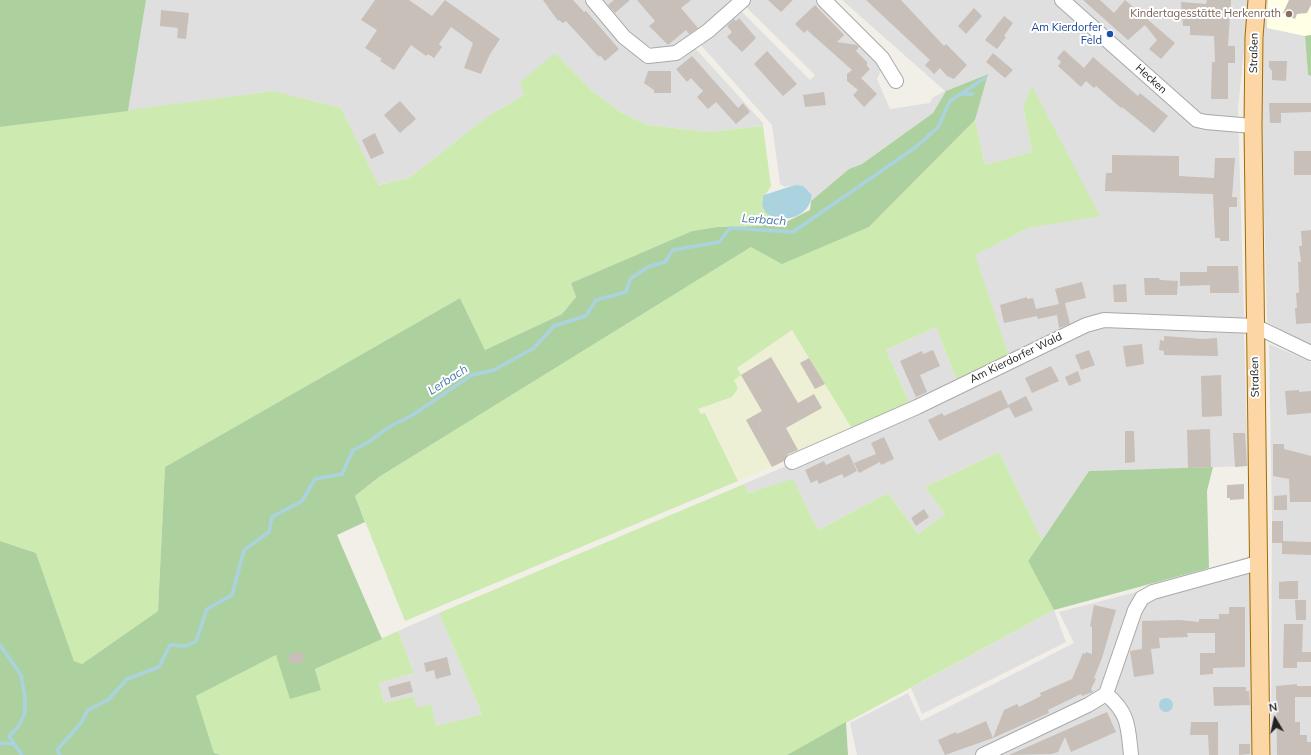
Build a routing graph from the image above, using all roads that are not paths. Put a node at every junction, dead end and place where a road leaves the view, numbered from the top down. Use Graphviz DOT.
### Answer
graph roads {
  1 [pos="593,0"];
  2 [pos="743,0"];
  3 [pos="824,0"];
  4 [pos="1257,0"];
  5 [pos="1066,1"];
  6 [pos="896,81"];
  7 [pos="1253,126"];
  8 [pos="1255,326"];
  9 [pos="1311,353"];
  10 [pos="792,462"];
  11 [pos="1258,563"];
  12 [pos="1106,694"];
  13 [pos="983,755"];
  14 [pos="1131,755"];
  15 [pos="1261,755"];
  1 -- 2 [label="street"];
  3 -- 6 [label="street"];
  4 -- 7 [label="main road, Straßen"];
  5 -- 7 [label="street, Hecken"];
  7 -- 8 [label="main road, Straßen"];
  8 -- 9 [label="street"];
  8 -- 10 [label="street, Am Kierdorfer Wald"];
  8 -- 11 [label="main road, Straßen"];
  11 -- 12 [label="street"];
  11 -- 15 [label="main road, Straßen"];
  12 -- 13 [label="street"];
  12 -- 14 [label="street"];
}
